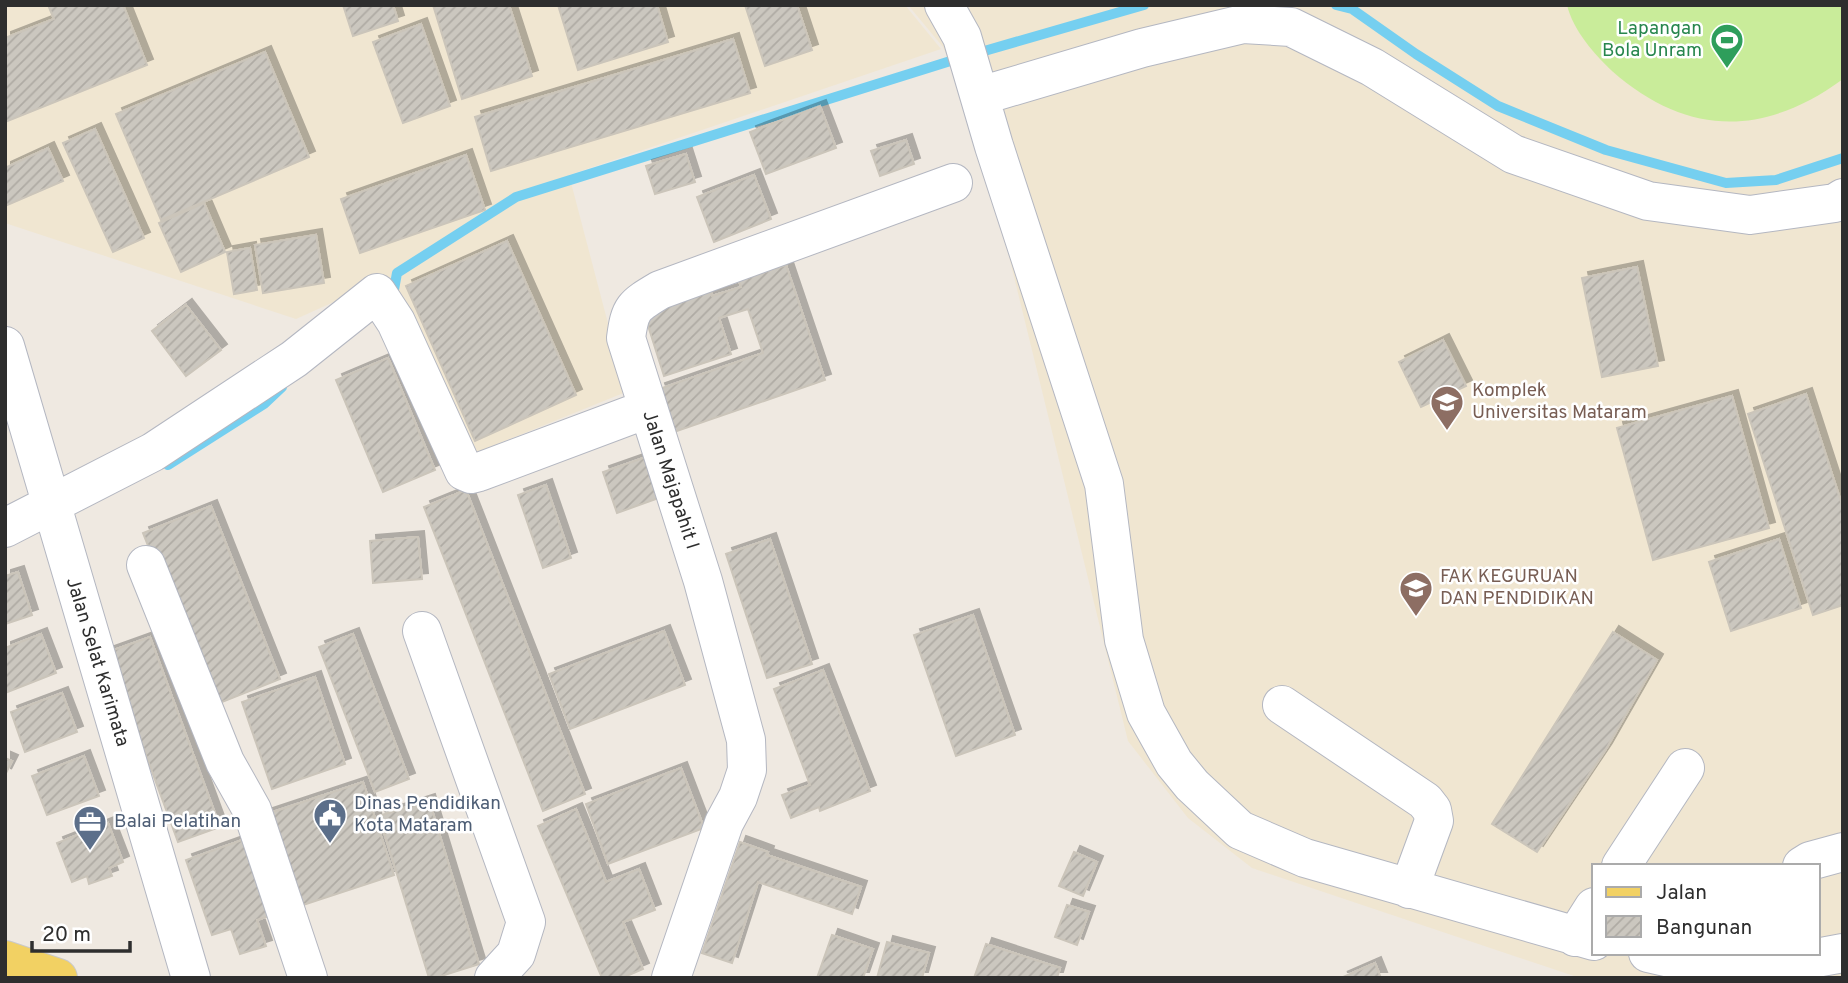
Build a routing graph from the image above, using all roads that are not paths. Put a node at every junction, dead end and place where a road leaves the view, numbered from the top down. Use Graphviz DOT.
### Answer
graph roads {
  1 [pos="965,53"];
  2 [pos="953,183"];
  3 [pos="1843,198"];
  4 [pos="5,345"];
  5 [pos="647,410"];
  6 [pos="51,505"];
  7 [pos="5,528"];
  8 [pos="146,565"];
  9 [pos="422,631"];
  10 [pos="1282,705"];
  11 [pos="1685,768"];
  12 [pos="1843,852"];
  13 [pos="1622,864"];
  14 [pos="1805,864"];
  15 [pos="1409,889"];
  16 [pos="1588,928"];
  17 [pos="1843,953"];
  18 [pos="1666,955"];
  19 [pos="5,960"];
  20 [pos="1739,963"];
  21 [pos="58,978"];
  22 [pos="191,978"];
  23 [pos="308,978"];
  24 [pos="494,978"];
  25 [pos="671,978"];
  1 -- 3 [label="street"];
  1 -- 15 [label="street"];
  2 -- 5 [label="street, Jalan Majapahit I"];
  4 -- 6 [label="street, Jalan Selat Karimata"];
  5 -- 6 [label="street"];
  5 -- 25 [label="street, Jalan Majapahit I"];
  6 -- 7 [label="street"];
  6 -- 22 [label="street, Jalan Selat Karimata"];
  8 -- 23 [label="street"];
  9 -- 24 [label="street"];
  10 -- 15 [label="street"];
  11 -- 13 [label="street"];
  12 -- 14 [label="street"];
  15 -- 16 [label="street"];
  17 -- 20 [label="street"];
  18 -- 20 [label="street"];
  19 -- 21 [label="main road"];
}
